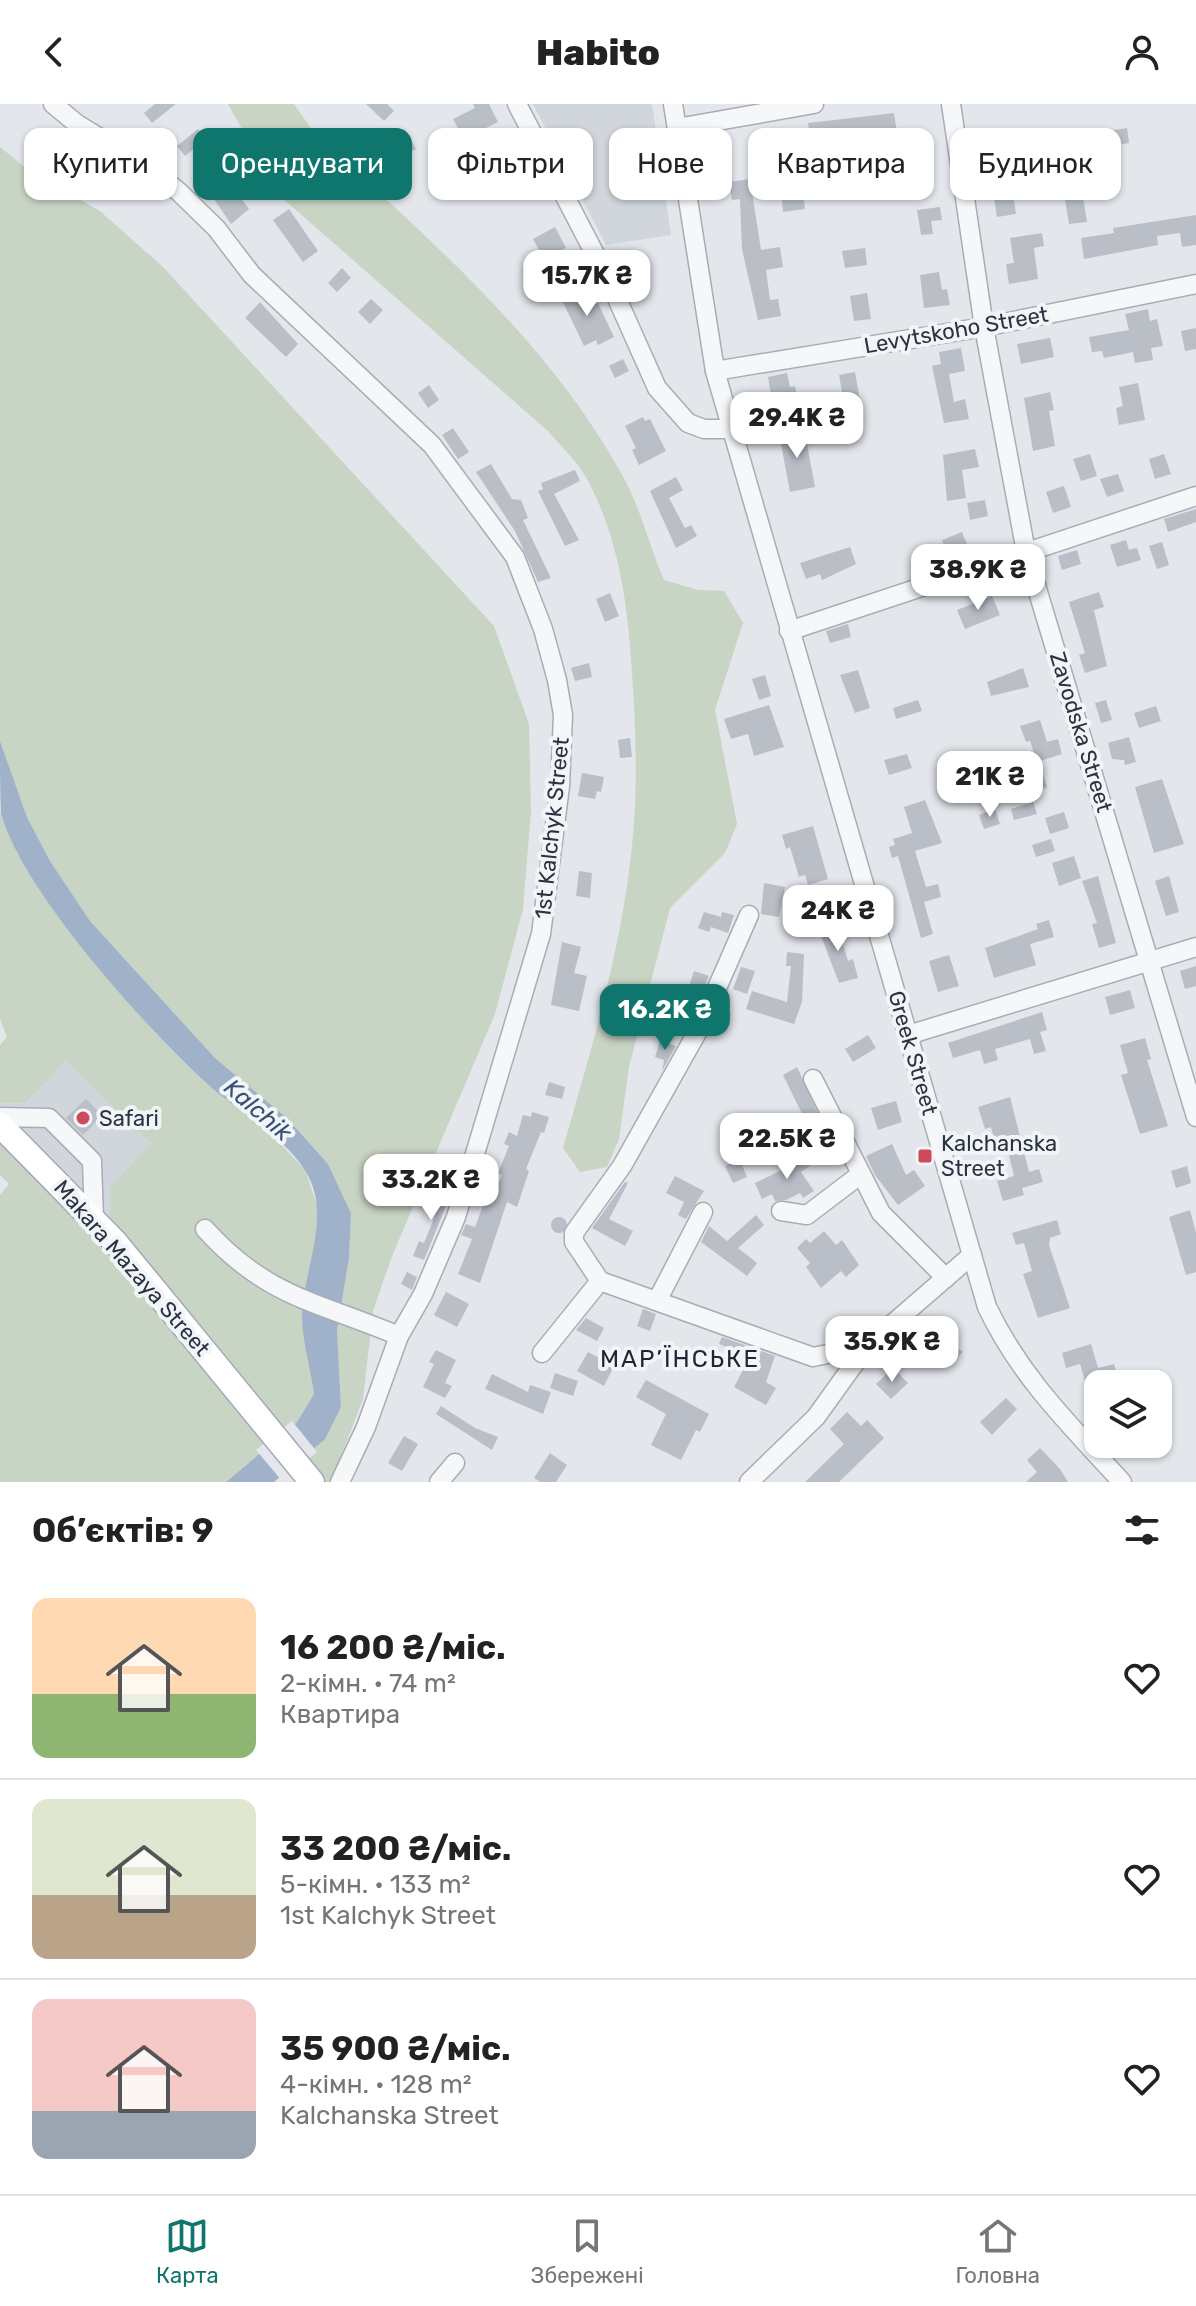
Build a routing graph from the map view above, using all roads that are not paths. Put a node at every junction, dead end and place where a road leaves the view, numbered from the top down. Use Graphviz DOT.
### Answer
graph roads {
  1 [pos="53,104"];
  2 [pos="517,104"];
  3 [pos="673,104"];
  4 [pos="814,104"];
  5 [pos="951,104"];
  6 [pos="677,128"];
  7 [pos="688,200"];
  8 [pos="1196,284"];
  9 [pos="984,327"];
  10 [pos="715,371"];
  11 [pos="730,429"];
  12 [pos="1196,496"];
  13 [pos="1026,552"];
  14 [pos="789,631"];
  15 [pos="749,915"];
  16 [pos="1196,947"];
  17 [pos="1151,960"];
  18 [pos="908,1035"];
  19 [pos="813,1079"];
  20 [pos="0,1117"];
  21 [pos="1196,1117"];
  22 [pos="0,1125"];
  23 [pos="861,1174"];
  24 [pos="781,1211"];
  25 [pos="703,1212"];
  26 [pos="94,1219"];
  27 [pos="205,1229"];
  28 [pos="972,1255"];
  29 [pos="946,1278"];
  30 [pos="600,1281"];
  31 [pos="658,1299"];
  32 [pos="399,1336"];
  33 [pos="867,1346"];
  34 [pos="542,1353"];
  35 [pos="455,1463"];
  36 [pos="312,1482"];
  37 [pos="340,1482"];
  38 [pos="439,1482"];
  39 [pos="749,1482"];
  40 [pos="1122,1482"];
  1 -- 32 [label="street, 1st Kalchyk Street"];
  2 -- 11 [label="street"];
  3 -- 6 [label="street, Greek Street"];
  4 -- 6 [label="street"];
  5 -- 9 [label="street, Zavodska Street"];
  7 -- 10 [label="street, Greek Street"];
  8 -- 9 [label="street, Levytskoho Street"];
  9 -- 10 [label="street, Levytskoho Street"];
  9 -- 13 [label="street, Zavodska Street"];
  10 -- 11 [label="street, Greek Street"];
  11 -- 14 [label="street, Greek Street"];
  12 -- 13 [label="street"];
  13 -- 14 [label="street"];
  13 -- 17 [label="street, Zavodska Street"];
  14 -- 18 [label="street, Greek Street"];
  15 -- 30 [label="street"];
  16 -- 17 [label="street"];
  17 -- 18 [label="street"];
  17 -- 21 [label="street, Zavodska Street"];
  18 -- 28 [label="street, Greek Street"];
  19 -- 23 [label="street"];
  20 -- 26 [label="street"];
  22 -- 26 [label="main road, Makara Mazaya Street"];
  23 -- 24 [label="street"];
  23 -- 29 [label="street"];
  25 -- 31 [label="street"];
  26 -- 36 [label="main road, Makara Mazaya Street"];
  27 -- 32 [label="street"];
  28 -- 29 [label="street"];
  28 -- 40 [label="street, Greek Street"];
  29 -- 33 [label="street"];
  30 -- 31 [label="street"];
  30 -- 34 [label="street"];
  31 -- 33 [label="street"];
  32 -- 37 [label="street, 1st Kalchyk Street"];
  33 -- 39 [label="street"];
  35 -- 38 [label="street"];
}
